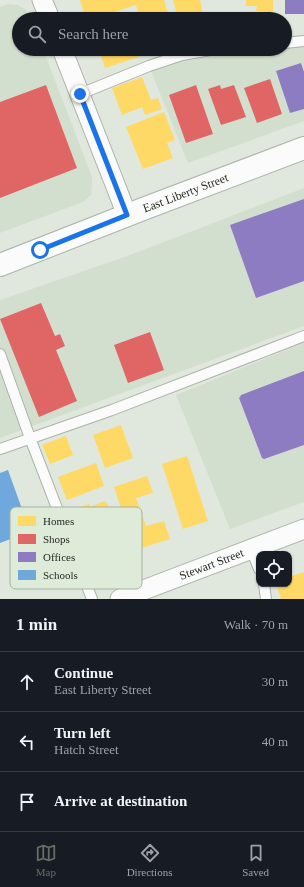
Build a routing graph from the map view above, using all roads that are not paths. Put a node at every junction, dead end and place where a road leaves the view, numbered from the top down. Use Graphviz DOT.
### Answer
graph roads {
  1 [pos="42,0"];
  2 [pos="47,12"];
  3 [pos="304,41"];
  4 [pos="292,42"];
  5 [pos="65,56"];
  6 [pos="179,56"];
  7 [pos="80,94"];
  8 [pos="304,148"];
  9 [pos="127,215"];
  10 [pos="0,265"];
  11 [pos="304,336"];
  12 [pos="0,354"];
  13 [pos="30,438"];
  14 [pos="0,449"];
  15 [pos="57,507"];
  16 [pos="304,529"];
  17 [pos="251,549"];
  18 [pos="256,562"];
  19 [pos="264,587"];
  20 [pos="88,589"];
  21 [pos="92,599"];
  22 [pos="120,599"];
  23 [pos="266,599"];
  1 -- 2 [label="street"];
  3 -- 4 [label="lane"];
  5 -- 7 [label="street"];
  6 -- 7 [label="lane"];
  7 -- 9 [label="street"];
  8 -- 9 [label="main road, East Liberty Street"];
  9 -- 10 [label="main road, East Liberty Street"];
  11 -- 13 [label="lane"];
  12 -- 13 [label="lane"];
  13 -- 14 [label="lane"];
  13 -- 15 [label="lane"];
  16 -- 17 [label="street, Stewart Street"];
  17 -- 18 [label="lane"];
  17 -- 22 [label="street, Stewart Street"];
  19 -- 23 [label="lane"];
  20 -- 21 [label="lane"];
}
